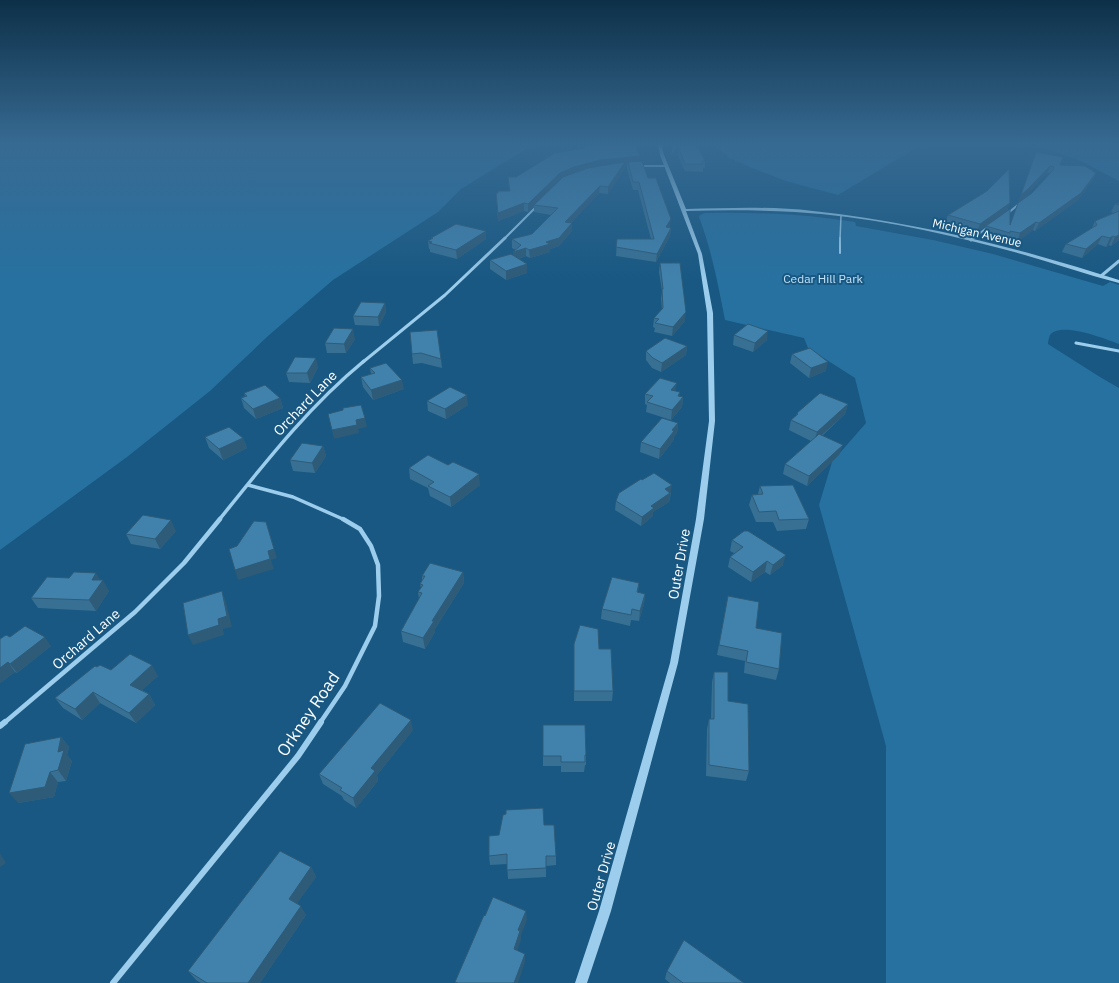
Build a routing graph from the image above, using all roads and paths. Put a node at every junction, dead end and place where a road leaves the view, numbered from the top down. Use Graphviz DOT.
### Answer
graph roads {
  1 [pos="676,190"];
  2 [pos="544,199"];
  3 [pos="1023,202"];
  4 [pos="684,210"];
  5 [pos="841,216"];
  6 [pos="1002,217"];
  7 [pos="989,227"];
  8 [pos="971,240"];
  9 [pos="840,253"];
  10 [pos="1119,261"];
  11 [pos="1101,276"];
  12 [pos="1119,282"];
  13 [pos="1076,343"];
  14 [pos="1119,351"];
  15 [pos="248,485"];
  16 [pos="0,726"];
  17 [pos="112,983"];
  18 [pos="581,983"];
  1 -- 4 [label="street, Outer Drive"];
  2 -- 15 [label="street, Orchard Lane"];
  3 -- 6 [label="street"];
  4 -- 5 [label="street, Michigan Avenue"];
  4 -- 18 [label="street, Outer Drive"];
  5 -- 8 [label="street, Michigan Avenue"];
  5 -- 9 [label="lane"];
  7 -- 8 [label="street"];
  8 -- 11 [label="street, Michigan Avenue"];
  10 -- 11 [label="street"];
  11 -- 12 [label="street, Michigan Avenue"];
  13 -- 14 [label="street"];
  15 -- 16 [label="street, Orchard Lane"];
  15 -- 17 [label="street, Orkney Road"];
}
